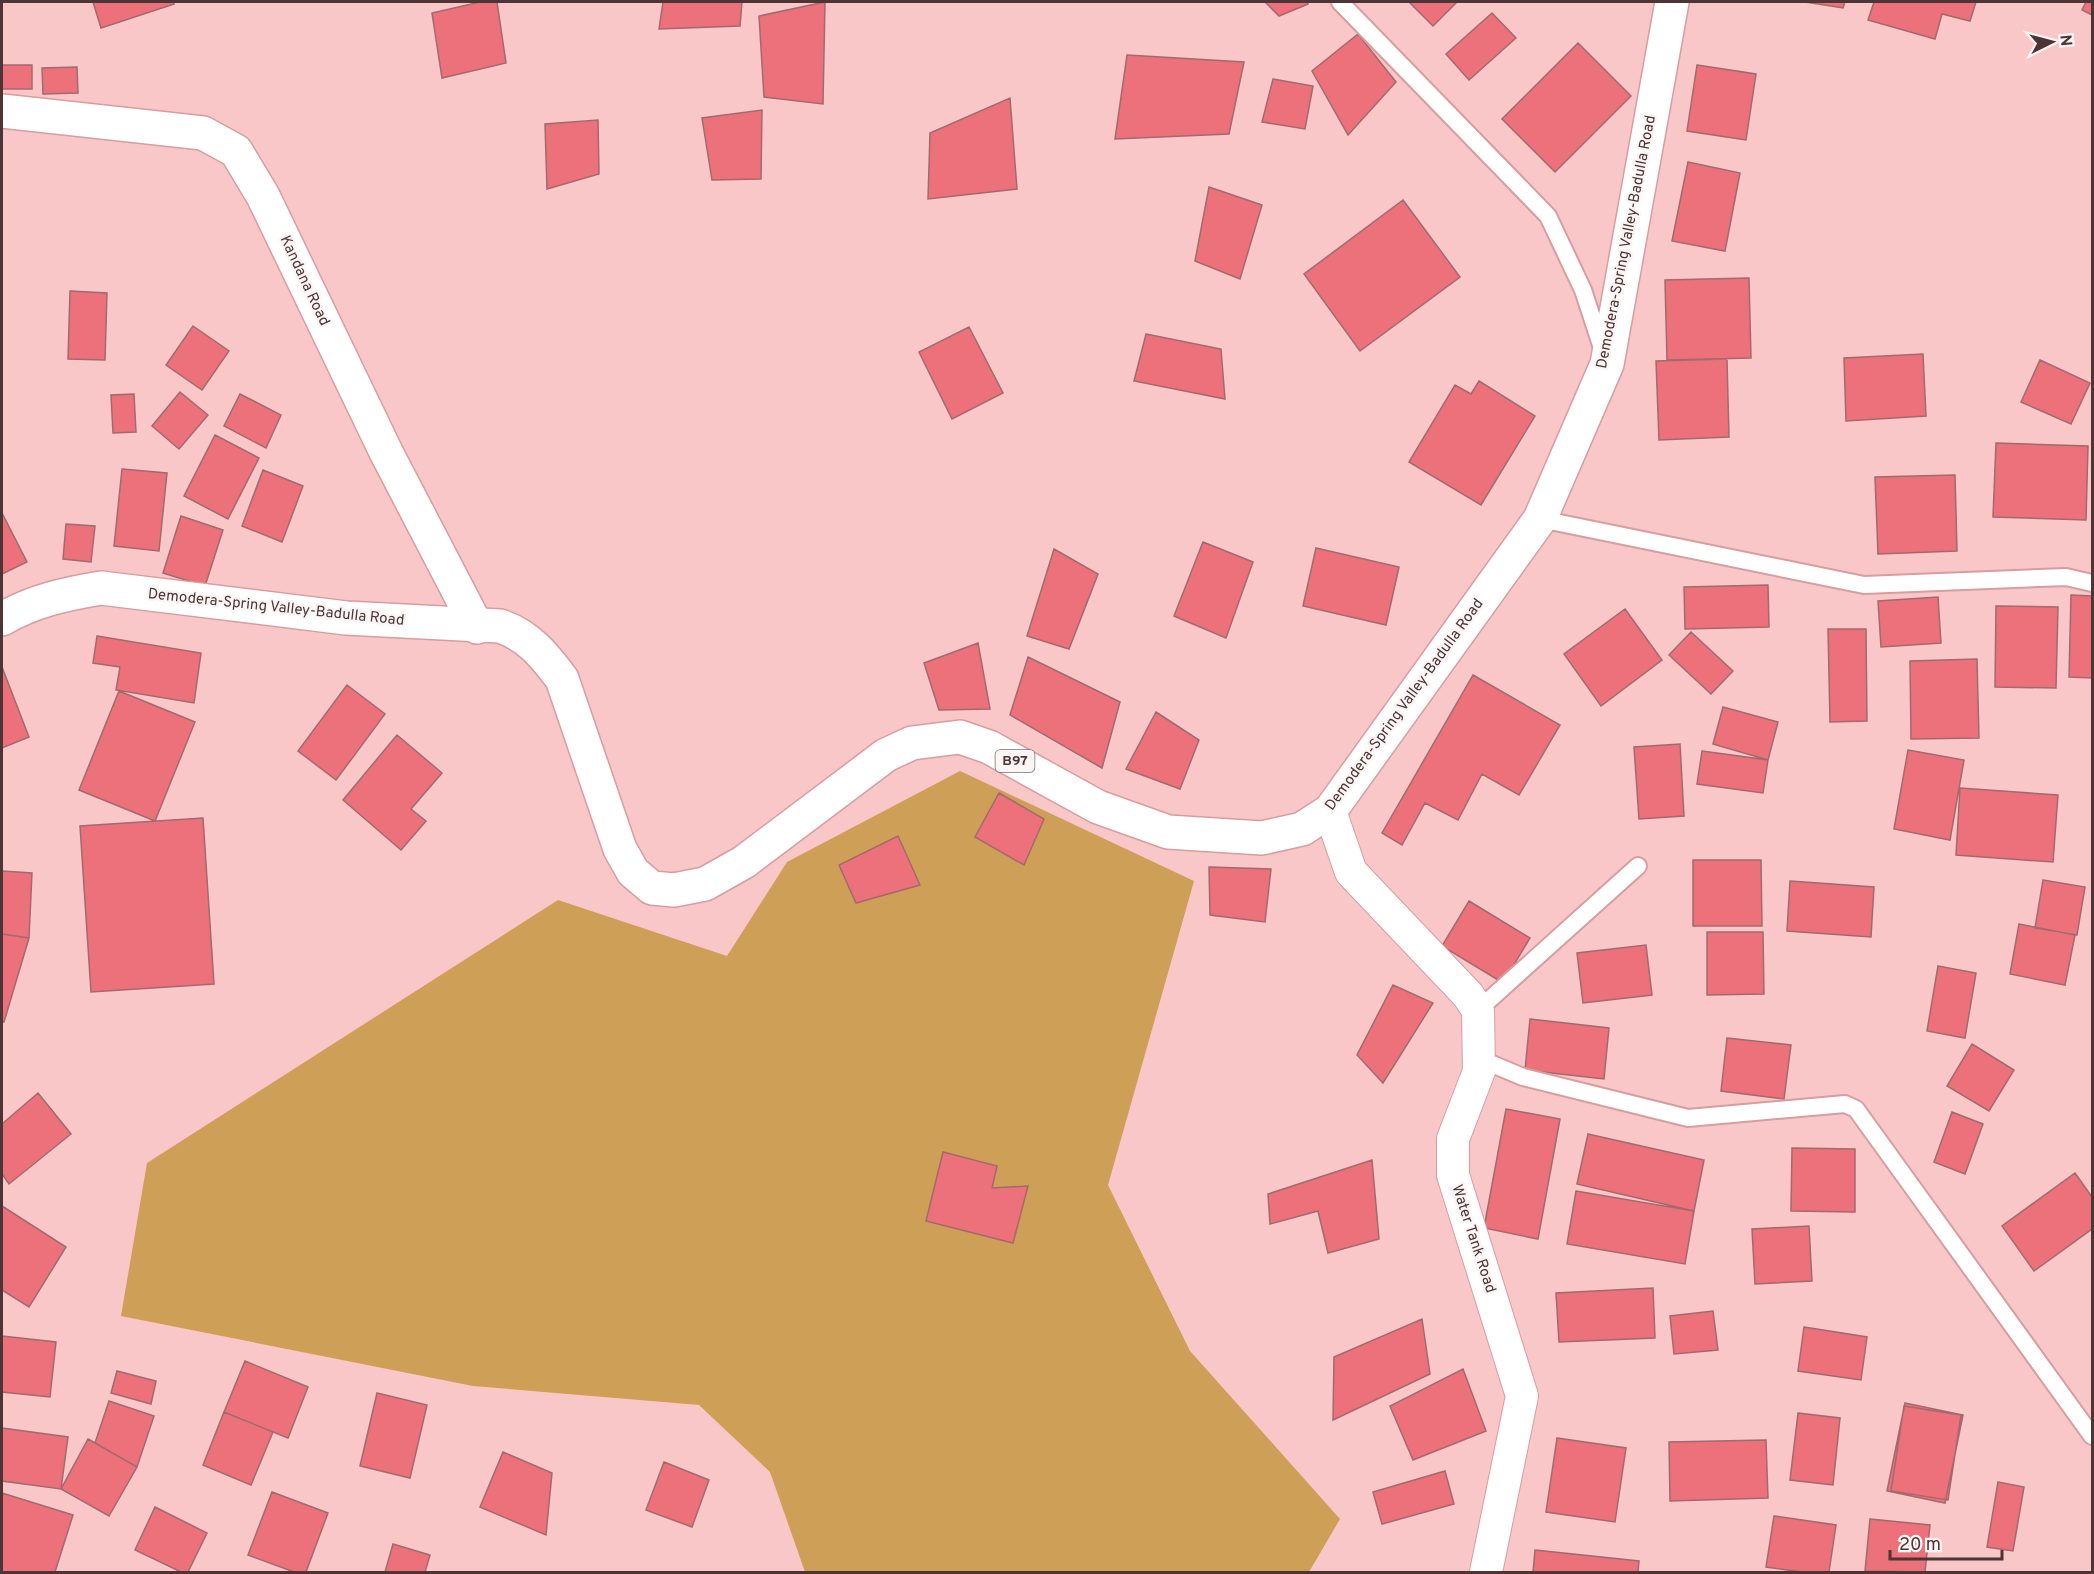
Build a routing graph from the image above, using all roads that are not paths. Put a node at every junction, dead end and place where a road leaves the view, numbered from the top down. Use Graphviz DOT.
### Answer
graph roads {
  1 [pos="1340,2"];
  2 [pos="1672,2"];
  3 [pos="2,111"];
  4 [pos="1607,364"];
  5 [pos="1540,519"];
  6 [pos="2092,583"];
  7 [pos="2,619"];
  8 [pos="477,627"];
  9 [pos="1330,812"];
  10 [pos="1638,866"];
  11 [pos="1478,1010"];
  12 [pos="1480,1059"];
  13 [pos="2092,1436"];
  14 [pos="1486,1572"];
  1 -- 4 [label="lane"];
  2 -- 4 [label="main road, Demodera-Spring Valley-Badulla Road / B97"];
  3 -- 8 [label="main road, Kandana Road"];
  4 -- 5 [label="main road, Demodera-Spring Valley-Badulla Road / B97"];
  5 -- 6 [label="lane"];
  5 -- 9 [label="main road, Demodera-Spring Valley-Badulla Road / B97"];
  7 -- 8 [label="main road, Demodera-Spring Valley-Badulla Road / B97"];
  8 -- 9 [label="main road, Demodera-Spring Valley-Badulla Road / B97"];
  9 -- 11 [label="street"];
  10 -- 11 [label="lane"];
  11 -- 12 [label="street, Water Tank Road"];
  12 -- 13 [label="lane"];
  12 -- 14 [label="street, Water Tank Road"];
}
